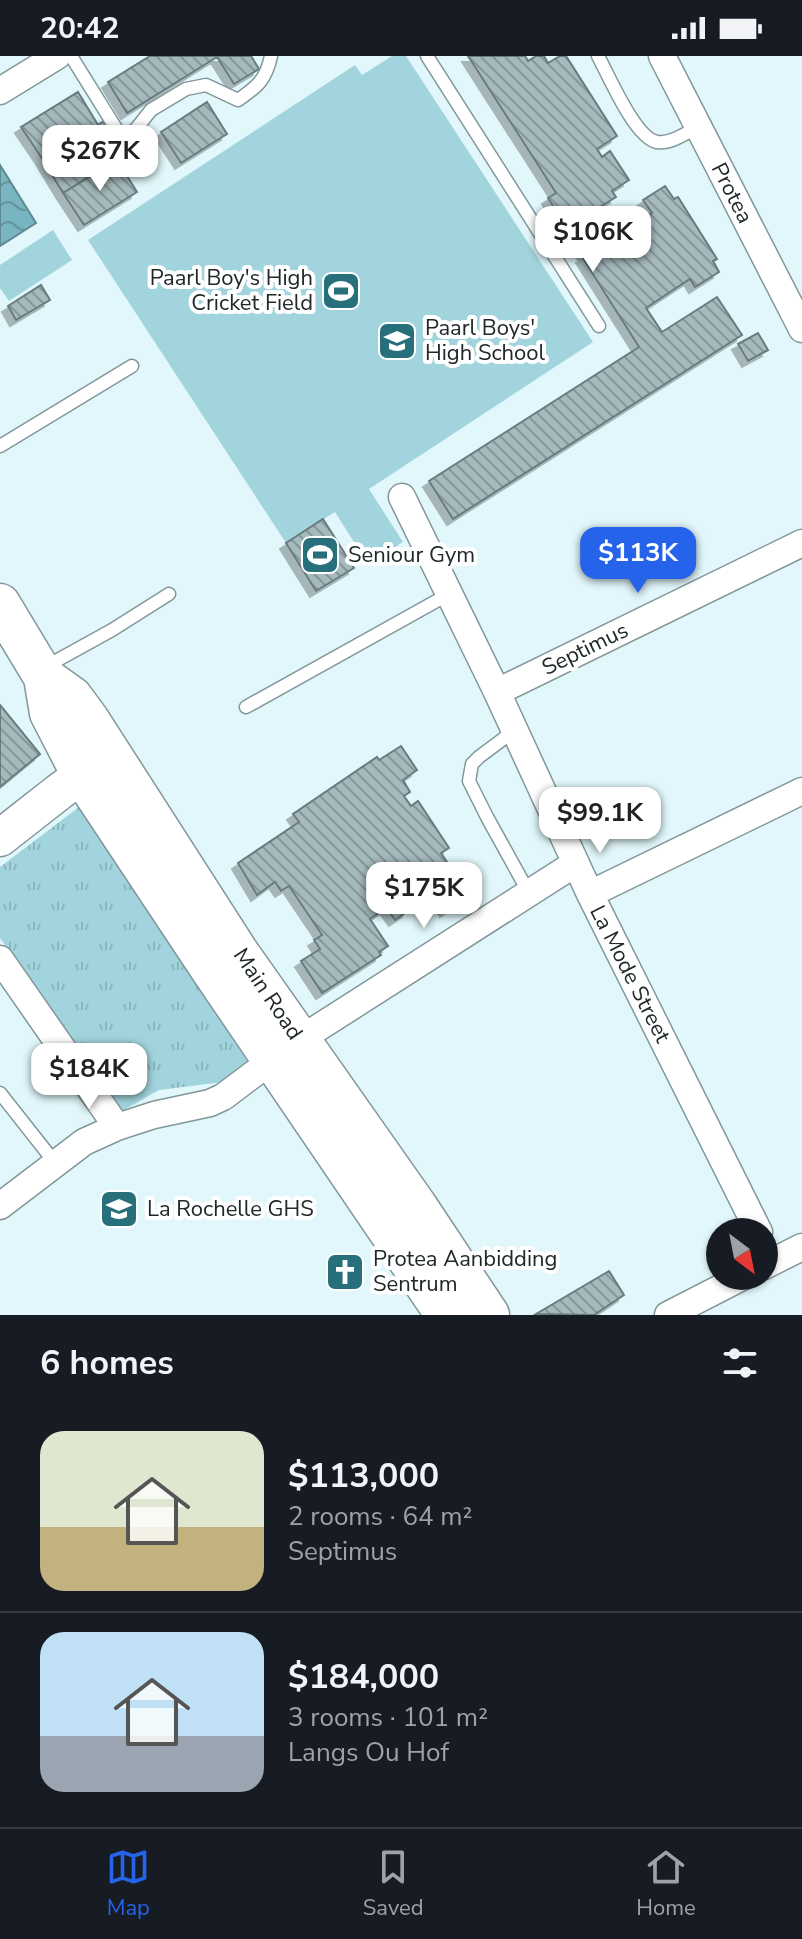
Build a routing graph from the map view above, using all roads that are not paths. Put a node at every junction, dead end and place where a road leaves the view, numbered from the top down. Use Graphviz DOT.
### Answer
graph roads {
  1 [pos="57,56"];
  2 [pos="71,56"];
  3 [pos="271,56"];
  4 [pos="427,56"];
  5 [pos="598,56"];
  6 [pos="662,56"];
  7 [pos="0,91"];
  8 [pos="698,127"];
  9 [pos="599,326"];
  10 [pos="802,329"];
  11 [pos="132,366"];
  12 [pos="0,446"];
  13 [pos="402,497"];
  14 [pos="802,543"];
  15 [pos="169,594"];
  16 [pos="449,594"];
  17 [pos="0,604"];
  18 [pos="42,674"];
  19 [pos="497,692"];
  20 [pos="246,707"];
  21 [pos="515,730"];
  22 [pos="97,764"];
  23 [pos="802,791"];
  24 [pos="0,838"];
  25 [pos="576,863"];
  26 [pos="529,893"];
  27 [pos="590,894"];
  28 [pos="0,959"];
  29 [pos="286,1049"];
  30 [pos="0,1093"];
  31 [pos="12,1109"];
  32 [pos="0,1118"];
  33 [pos="117,1127"];
  34 [pos="56,1164"];
  35 [pos="0,1206"];
  36 [pos="752,1218"];
  37 [pos="802,1247"];
  38 [pos="778,1253"];
  39 [pos="717,1290"];
  40 [pos="446,1315"];
  41 [pos="489,1315"];
  42 [pos="668,1315"];
  1 -- 7 [label="street"];
  2 -- 3 [label="lane"];
  4 -- 9 [label="lane"];
  5 -- 8 [label="lane"];
  6 -- 8 [label="street, Protea"];
  8 -- 10 [label="street, Protea"];
  11 -- 12 [label="lane"];
  13 -- 16 [label="street, La Mode Street"];
  14 -- 19 [label="street, Septimus"];
  15 -- 18 [label="lane"];
  16 -- 19 [label="street, La Mode Street"];
  16 -- 20 [label="lane"];
  17 -- 18 [label="main road, Main Road"];
  18 -- 22 [label="main road, Main Road"];
  19 -- 21 [label="street, La Mode Street"];
  21 -- 25 [label="street, La Mode Street"];
  21 -- 26 [label="lane"];
  22 -- 24 [label="main road"];
  22 -- 29 [label="main road, Main Road"];
  23 -- 27 [label="street"];
  25 -- 26 [label="street"];
  25 -- 27 [label="street, La Mode Street"];
  26 -- 29 [label="street"];
  27 -- 36 [label="street, La Mode Street"];
  28 -- 33 [label="street"];
  29 -- 33 [label="street"];
  29 -- 40 [label="main road, Main Road"];
  29 -- 41 [label="main road, Main Road"];
  30 -- 31 [label="lane"];
  31 -- 32 [label="lane"];
  31 -- 34 [label="lane"];
  33 -- 34 [label="street"];
  34 -- 35 [label="street"];
  37 -- 38 [label="street"];
  39 -- 42 [label="street"];
}
